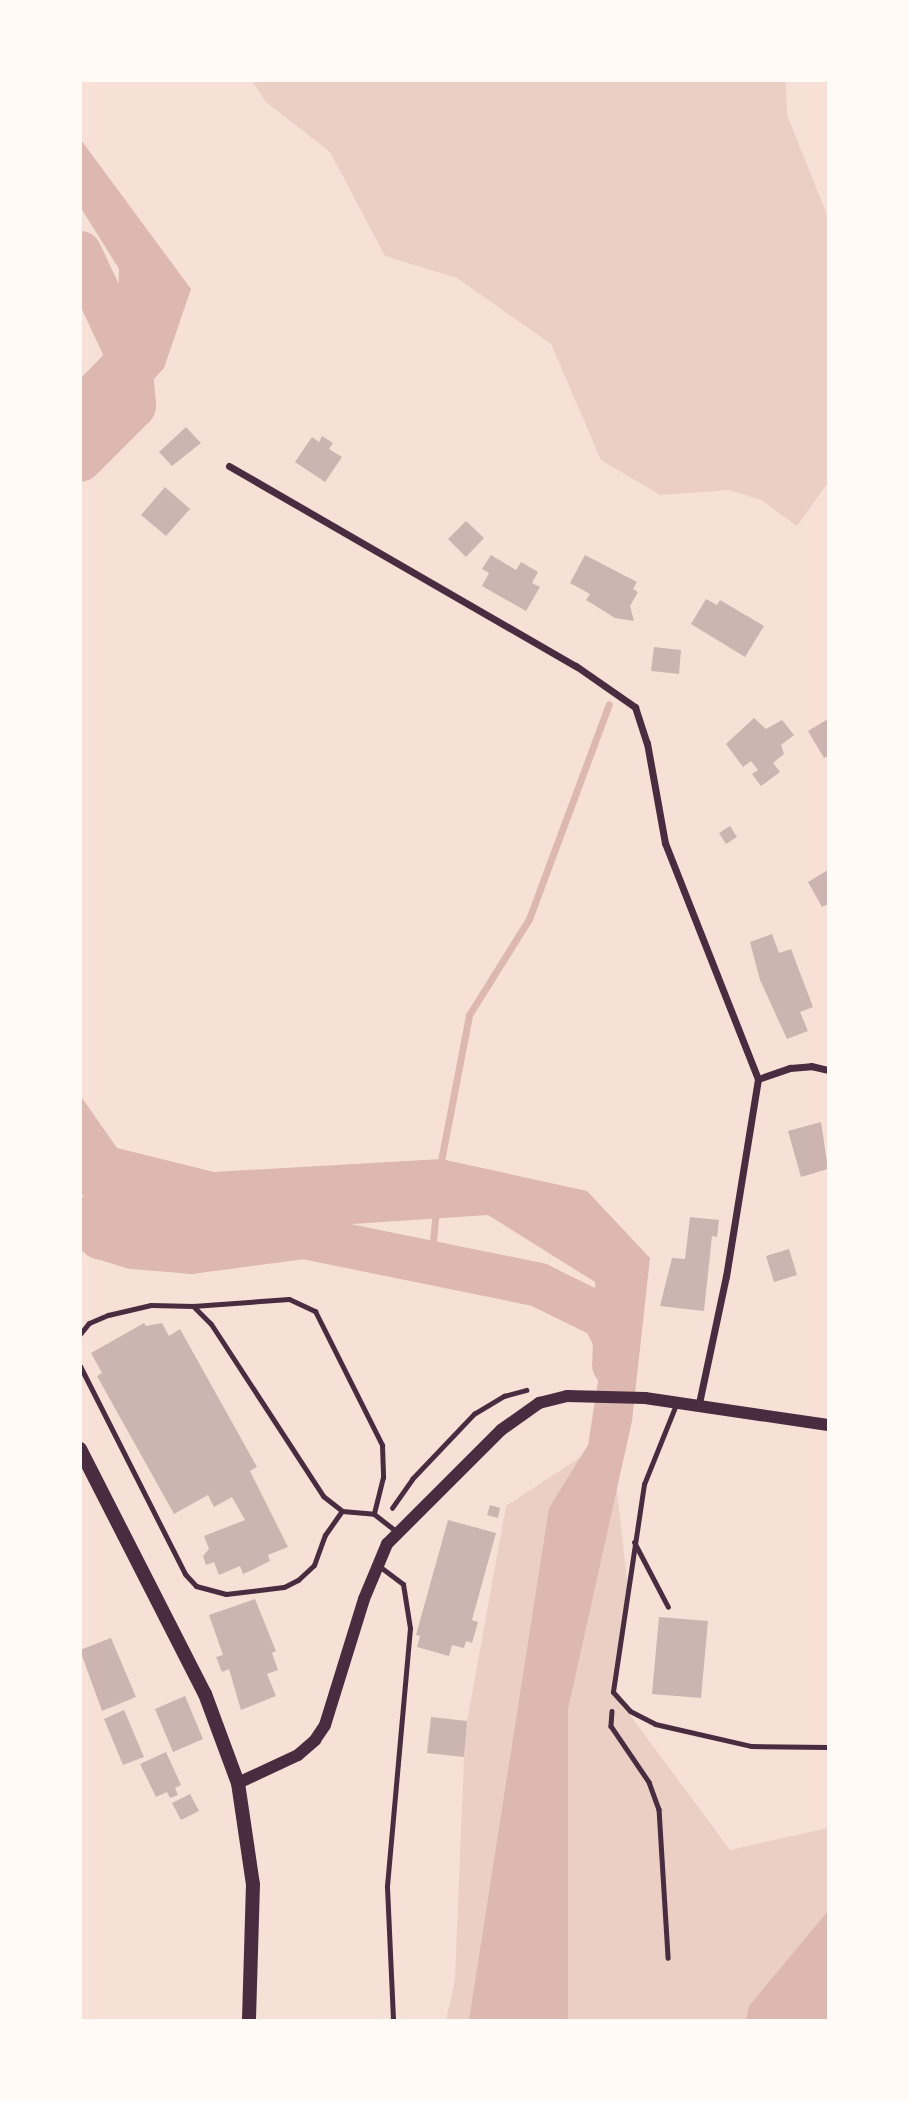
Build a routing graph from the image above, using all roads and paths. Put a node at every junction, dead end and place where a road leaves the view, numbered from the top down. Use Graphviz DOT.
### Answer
graph roads {
  1 [pos="229,466"];
  2 [pos="828,1070"];
  3 [pos="758,1079"];
  4 [pos="193,1307"];
  5 [pos="80,1334"];
  6 [pos="80,1366"];
  7 [pos="678,1401"];
  8 [pos="699,1403"];
  9 [pos="474,1414"];
  10 [pos="828,1425"];
  11 [pos="80,1448"];
  12 [pos="342,1511"];
  13 [pos="374,1514"];
  14 [pos="383,1520"];
  15 [pos="397,1531"];
  16 [pos="634,1541"];
  17 [pos="377,1565"];
  18 [pos="668,1607"];
  19 [pos="613,1692"];
  20 [pos="828,1747"];
  21 [pos="238,1783"];
  22 [pos="668,1958"];
  23 [pos="249,2021"];
  24 [pos="393,2021"];
  1 -- 3 [label="street"];
  2 -- 3 [label="street"];
  3 -- 8 [label="street"];
  4 -- 5 [label="lane"];
  4 -- 12 [label="lane"];
  4 -- 13 [label="lane"];
  6 -- 12 [label="lane"];
  7 -- 8 [label="street"];
  7 -- 15 [label="street"];
  7 -- 16 [label="lane"];
  8 -- 10 [label="street"];
  9 -- 14 [label="path"];
  11 -- 21 [label="main road"];
  12 -- 13 [label="lane"];
  13 -- 14 [label="lane"];
  14 -- 15 [label="lane"];
  15 -- 17 [label="street"];
  16 -- 18 [label="lane"];
  16 -- 19 [label="lane"];
  17 -- 21 [label="street"];
  17 -- 24 [label="lane"];
  19 -- 20 [label="lane"];
  19 -- 22 [label="path"];
  21 -- 23 [label="main road"];
}
